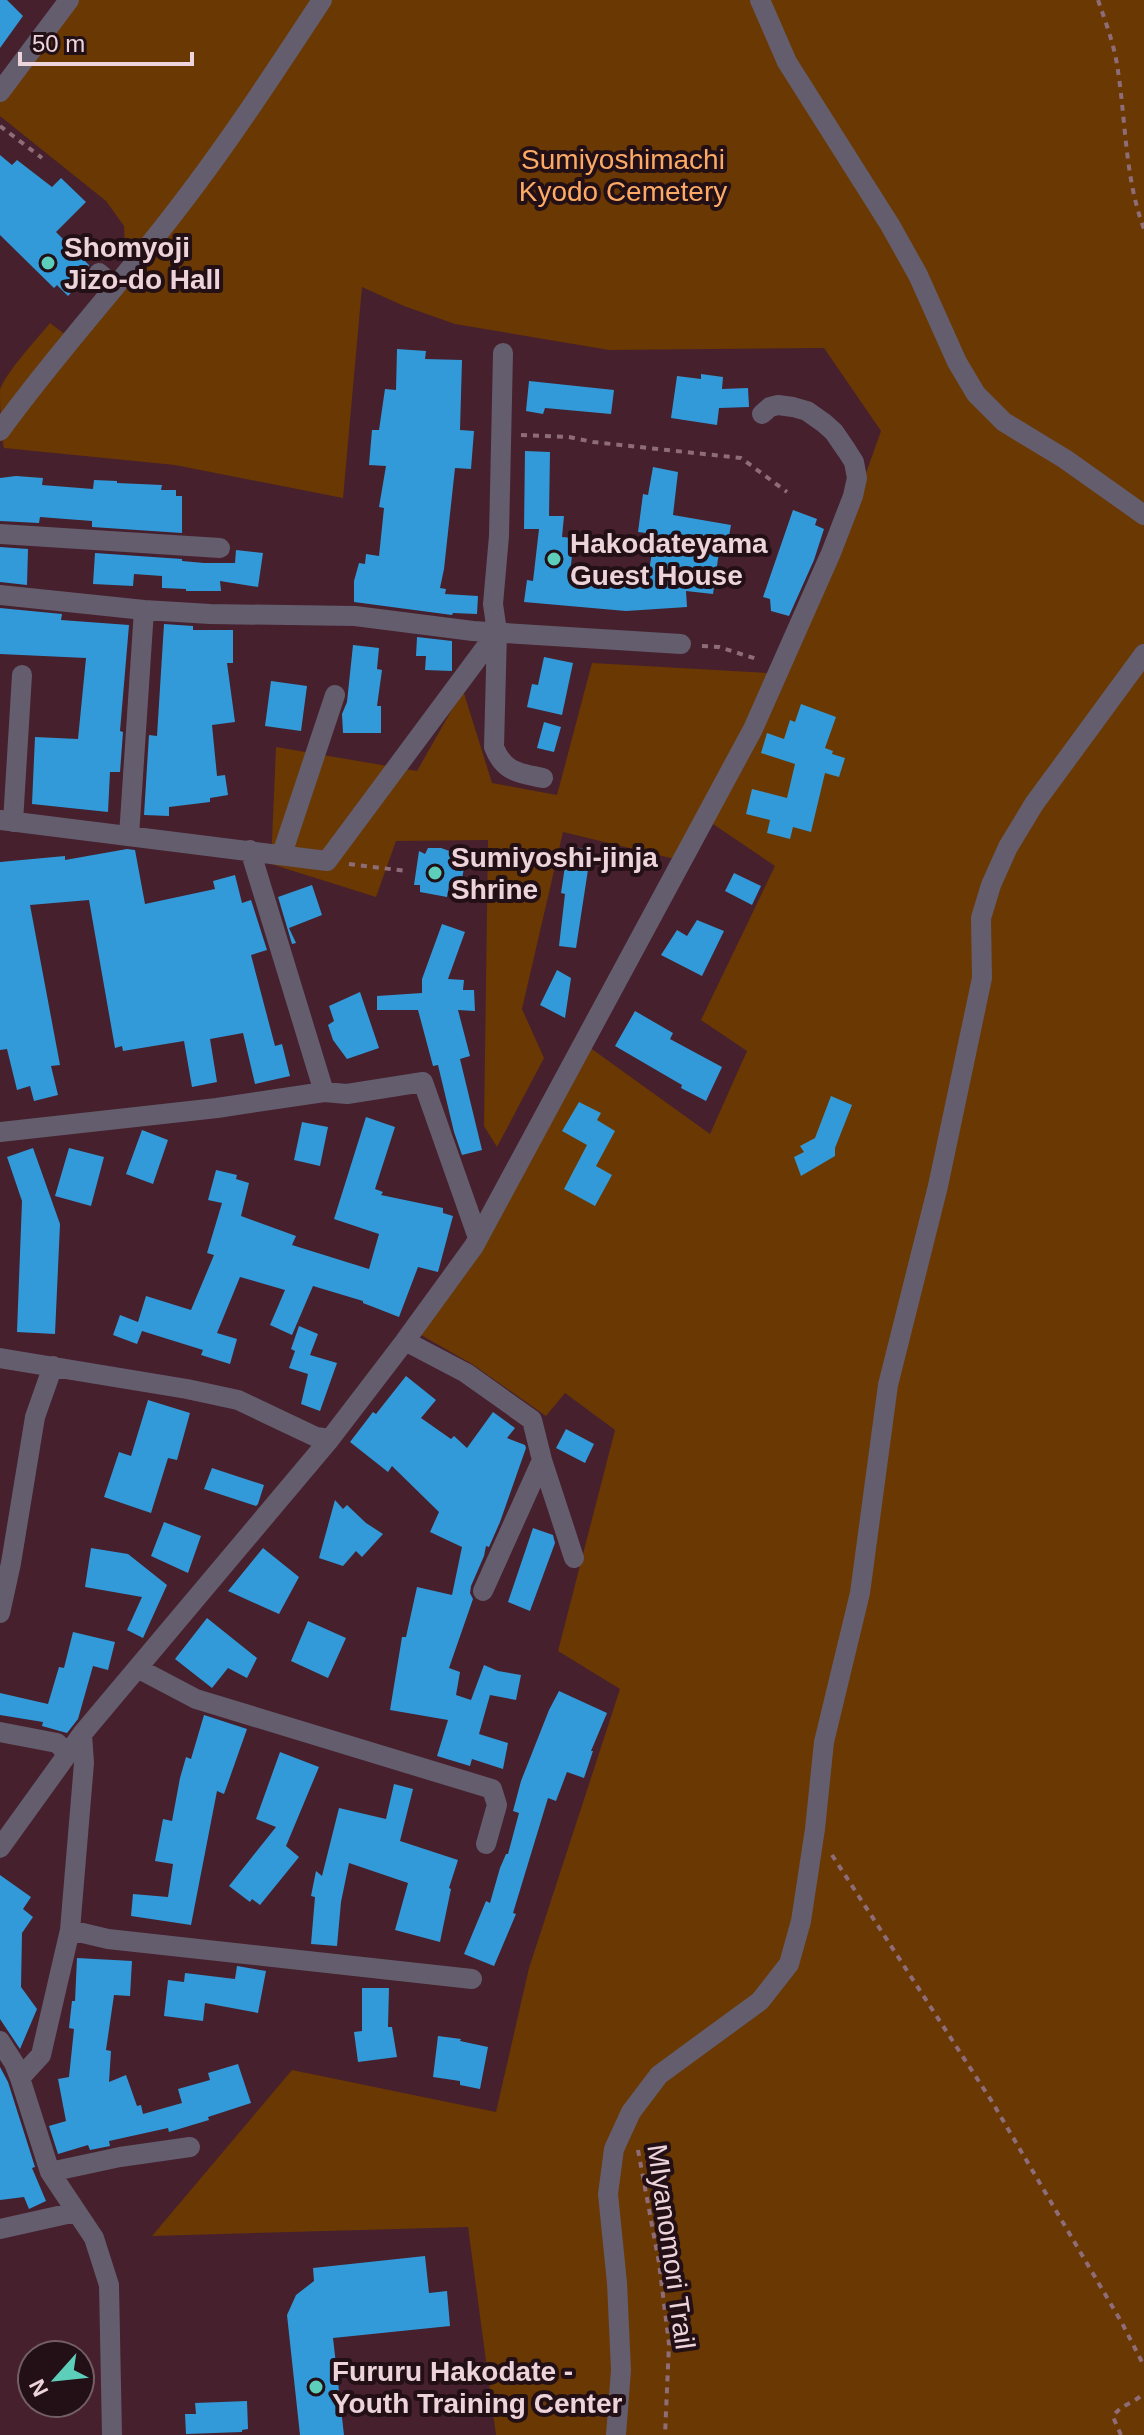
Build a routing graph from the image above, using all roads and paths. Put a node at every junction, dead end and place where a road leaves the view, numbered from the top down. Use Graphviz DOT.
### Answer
graph roads {
  1 [pos="69,0"];
  2 [pos="322,0"];
  3 [pos="760,0"];
  4 [pos="1098,0"];
  5 [pos="0,92"];
  6 [pos="0,126"];
  7 [pos="42,158"];
  8 [pos="1144,229"];
  9 [pos="99,273"];
  10 [pos="115,287"];
  11 [pos="503,353"];
  12 [pos="762,414"];
  13 [pos="0,431"];
  14 [pos="502,434"];
  15 [pos="787,492"];
  16 [pos="1144,515"];
  17 [pos="0,534"];
  18 [pos="220,548"];
  19 [pos="7,595"];
  20 [pos="144,610"];
  21 [pos="497,632"];
  22 [pos="681,644"];
  23 [pos="1144,654"];
  24 [pos="781,666"];
  25 [pos="22,675"];
  26 [pos="335,695"];
  27 [pos="543,778"];
  28 [pos="6,821"];
  29 [pos="129,836"];
  30 [pos="250,850"];
  31 [pos="282,854"];
  32 [pos="327,861"];
  33 [pos="406,871"];
  34 [pos="324,1092"];
  35 [pos="0,1132"];
  36 [pos="478,1238"];
  37 [pos="405,1341"];
  38 [pos="0,1358"];
  39 [pos="53,1366"];
  40 [pos="330,1439"];
  41 [pos="542,1460"];
  42 [pos="574,1558"];
  43 [pos="483,1591"];
  44 [pos="0,1613"];
  45 [pos="139,1669"];
  46 [pos="0,1732"];
  47 [pos="82,1734"];
  48 [pos="67,1753"];
  49 [pos="815,1829"];
  50 [pos="486,1844"];
  51 [pos="0,1848"];
  52 [pos="70,1930"];
  53 [pos="472,1979"];
  54 [pos="0,2041"];
  55 [pos="20,2078"];
  56 [pos="631,2112"];
  57 [pos="190,2147"];
  58 [pos="50,2172"];
  59 [pos="76,2212"];
  60 [pos="0,2229"];
  61 [pos="1144,2366"];
  62 [pos="1144,2393"];
  63 [pos="112,2435"];
  64 [pos="616,2435"];
  65 [pos="665,2435"];
  66 [pos="1121,2435"];
  1 -- 5 [label="street"];
  2 -- 10 [label="street"];
  3 -- 16 [label="street"];
  4 -- 8 [label="path"];
  6 -- 7 [label="path"];
  9 -- 10 [label="street"];
  10 -- 13 [label="street"];
  11 -- 14 [label="street"];
  12 -- 24 [label="street"];
  14 -- 15 [label="path"];
  14 -- 21 [label="street"];
  17 -- 18 [label="street"];
  19 -- 20 [label="street"];
  20 -- 21 [label="street"];
  20 -- 29 [label="street"];
  21 -- 22 [label="street"];
  21 -- 27 [label="street"];
  21 -- 32 [label="street"];
  22 -- 24 [label="path"];
  23 -- 49 [label="street"];
  24 -- 36 [label="street"];
  25 -- 28 [label="street"];
  26 -- 31 [label="street"];
  28 -- 29 [label="street"];
  29 -- 30 [label="street"];
  30 -- 31 [label="street"];
  30 -- 34 [label="street"];
  31 -- 32 [label="street"];
  32 -- 33 [label="path"];
  34 -- 35 [label="street"];
  34 -- 36 [label="street"];
  36 -- 37 [label="street"];
  37 -- 40 [label="street"];
  37 -- 41 [label="street"];
  38 -- 39 [label="street"];
  39 -- 40 [label="street"];
  39 -- 44 [label="street"];
  40 -- 45 [label="street"];
  41 -- 42 [label="street"];
  41 -- 43 [label="street"];
  45 -- 47 [label="street"];
  45 -- 50 [label="street"];
  46 -- 48 [label="street"];
  47 -- 48 [label="street"];
  47 -- 52 [label="street"];
  48 -- 51 [label="street"];
  49 -- 56 [label="street"];
  49 -- 61 [label="path"];
  52 -- 53 [label="street"];
  52 -- 55 [label="street"];
  54 -- 55 [label="street"];
  55 -- 58 [label="street"];
  56 -- 64 [label="street"];
  56 -- 65 [label="path, MIyanomori Trail"];
  57 -- 58 [label="street"];
  58 -- 59 [label="street"];
  59 -- 60 [label="street"];
  59 -- 63 [label="street"];
  62 -- 66 [label="path"];
}
